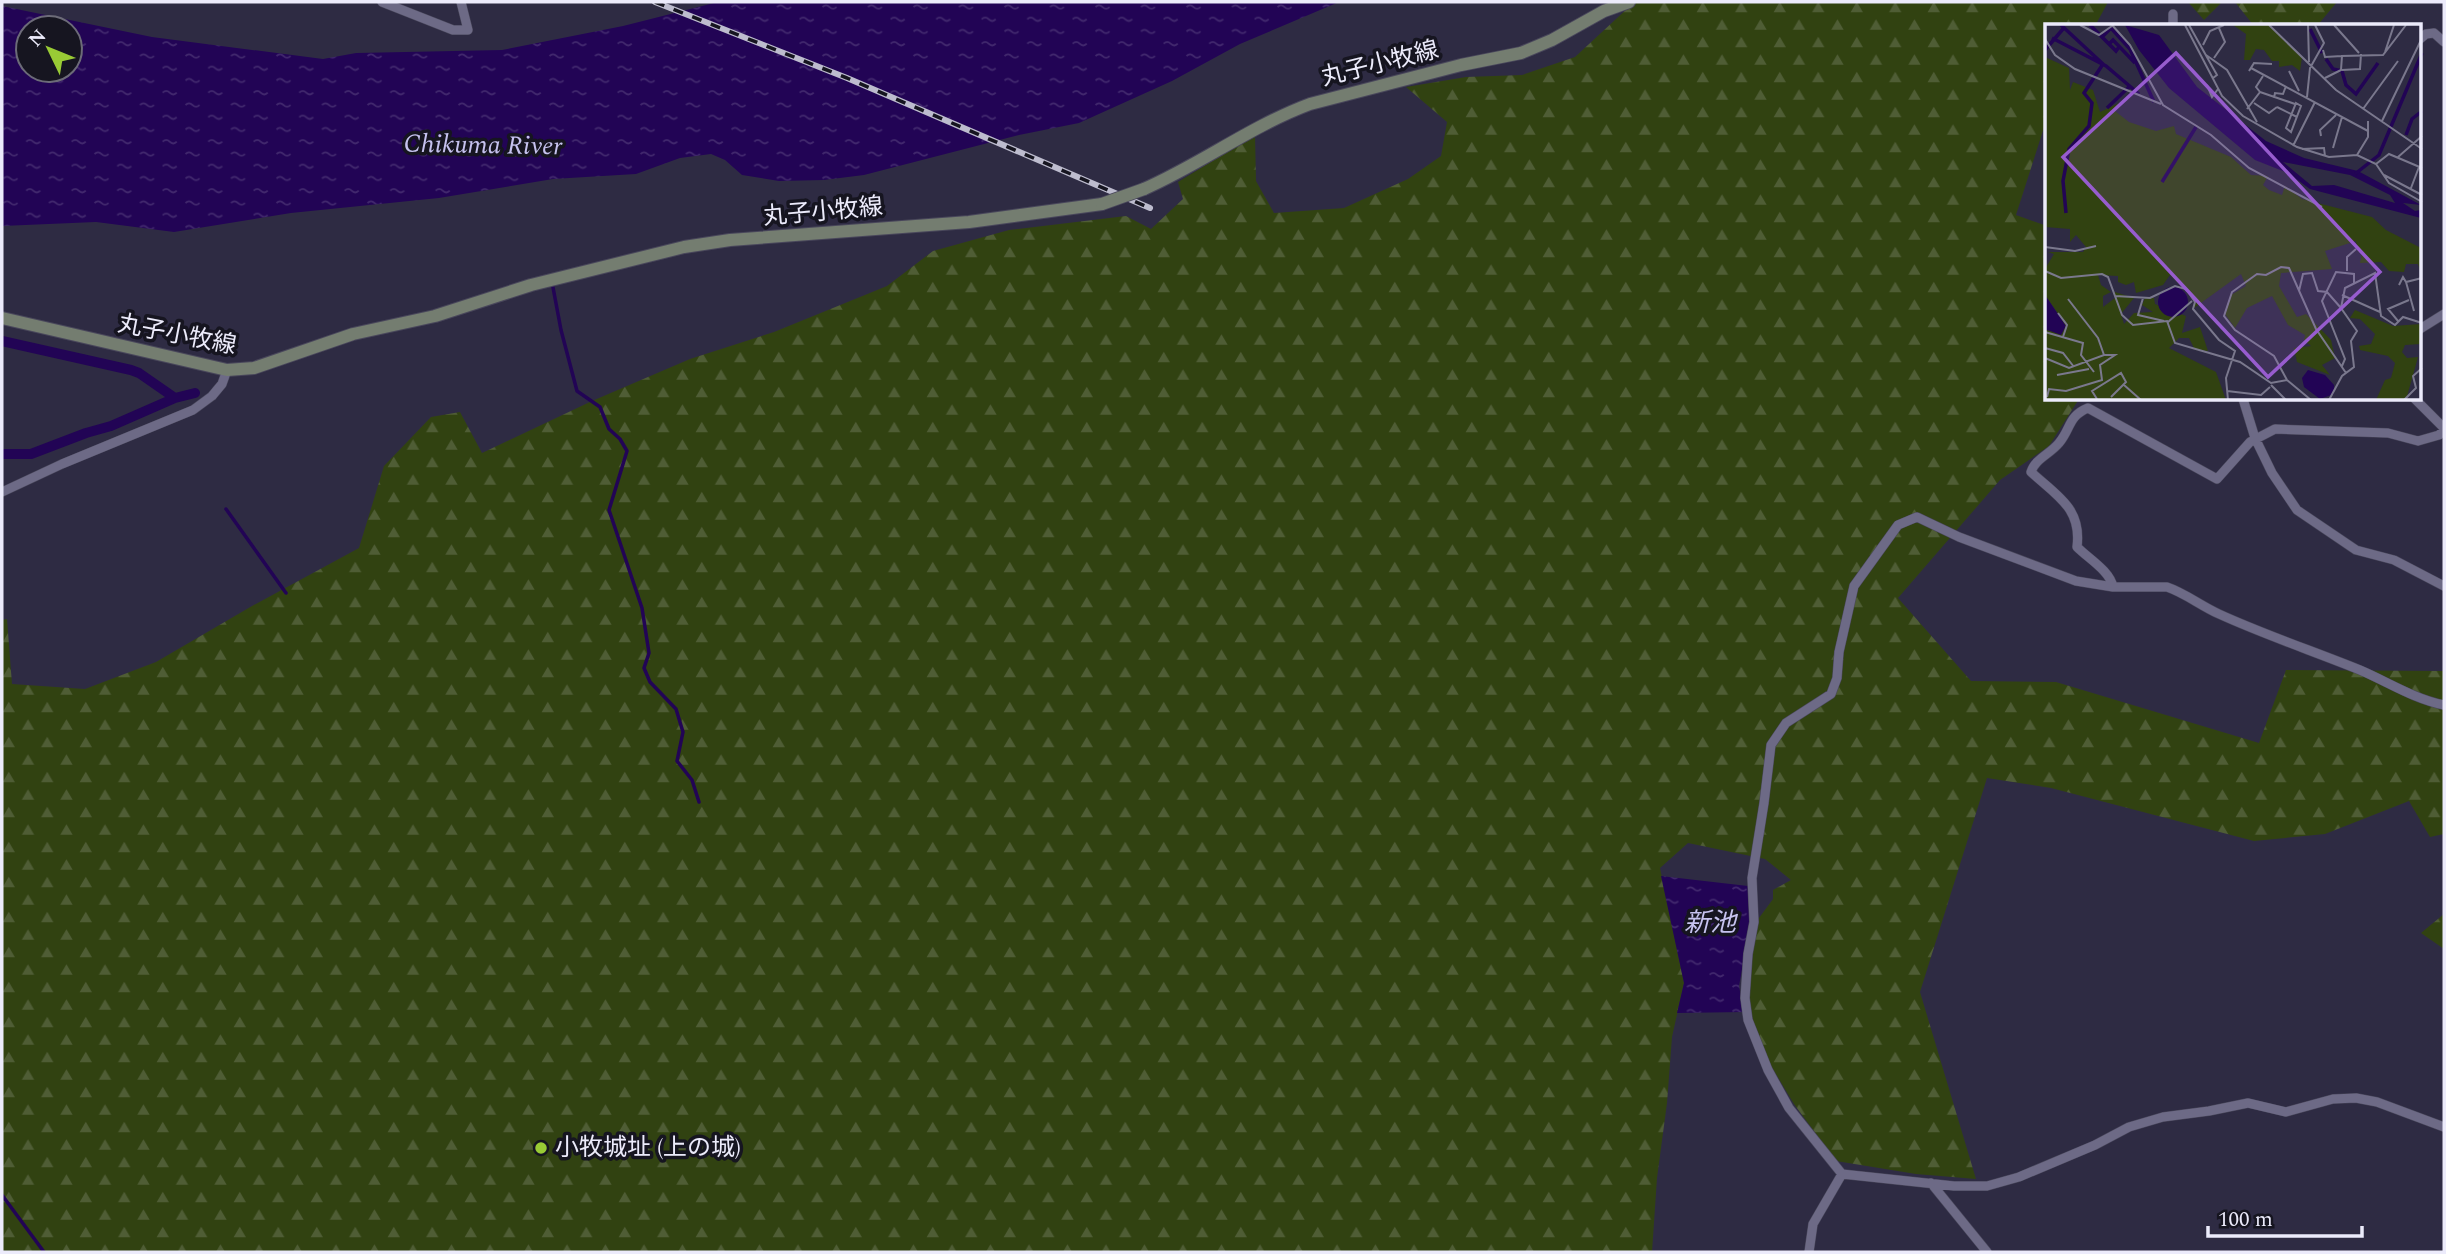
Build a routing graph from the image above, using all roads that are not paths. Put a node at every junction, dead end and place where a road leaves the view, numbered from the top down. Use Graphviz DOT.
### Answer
graph roads {
  1 [pos="382,2"];
  2 [pos="461,2"];
  3 [pos="1629,2"];
  4 [pos="2173,14"];
  5 [pos="2173,24"];
  6 [pos="2422,37"];
  7 [pos="2444,43"];
  8 [pos="2444,314"];
  9 [pos="2,318"];
  10 [pos="2422,327"];
  11 [pos="227,370"];
  12 [pos="2244,401"];
  13 [pos="2417,401"];
  14 [pos="2444,428"];
  15 [pos="2255,438"];
  16 [pos="2,492"];
  17 [pos="2444,586"];
  18 [pos="2113,587"];
  19 [pos="2444,705"];
  20 [pos="2444,1127"];
  21 [pos="1842,1174"];
  22 [pos="1931,1183"];
  23 [pos="1809,1252"];
  24 [pos="1987,1252"];
  1 -- 2 [label="street"];
  3 -- 11 [label="street, 丸子小牧線, bridge"];
  4 -- 5 [label="street"];
  6 -- 7 [label="street"];
  8 -- 10 [label="street"];
  9 -- 11 [label="street, 丸子小牧線"];
  11 -- 16 [label="street"];
  12 -- 15 [label="street"];
  13 -- 14 [label="street"];
  14 -- 15 [label="street"];
  15 -- 17 [label="street"];
  15 -- 18 [label="street"];
  18 -- 19 [label="street"];
  18 -- 21 [label="street"];
  20 -- 22 [label="street"];
  21 -- 22 [label="street"];
  21 -- 23 [label="street"];
  22 -- 24 [label="street"];
}
